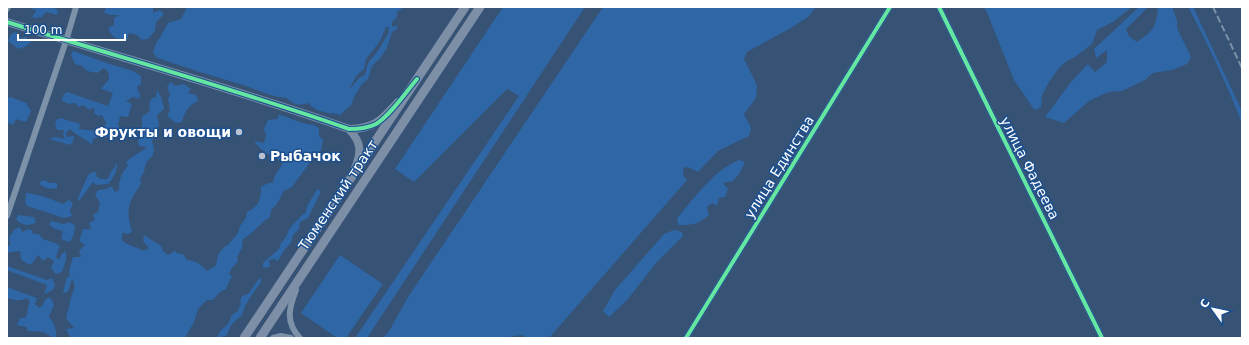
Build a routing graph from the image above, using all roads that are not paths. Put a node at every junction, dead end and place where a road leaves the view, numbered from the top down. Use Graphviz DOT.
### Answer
graph roads {
  1 [pos="76,7"];
  2 [pos="465,7"];
  3 [pos="480,7"];
  4 [pos="890,7"];
  5 [pos="940,7"];
  6 [pos="7,22"];
  7 [pos="66,40"];
  8 [pos="417,79"];
  9 [pos="349,129"];
  10 [pos="348,183"];
  11 [pos="7,216"];
  12 [pos="301,276"];
  13 [pos="244,338"];
  14 [pos="260,338"];
  15 [pos="273,338"];
  16 [pos="291,338"];
  17 [pos="300,338"];
  18 [pos="686,338"];
  19 [pos="1102,338"];
  1 -- 7 [label="street"];
  2 -- 8 [label="main road, Тюменский тракт"];
  3 -- 12 [label="main road, Тюменский тракт"];
  4 -- 18 [label="street, улица Единства"];
  5 -- 19 [label="street, улица Фадеева"];
  6 -- 7 [label="street"];
  7 -- 9 [label="street"];
  7 -- 11 [label="street"];
  8 -- 9 [label="street"];
  8 -- 10 [label="main road, Тюменский тракт"];
  9 -- 10 [label="street"];
  10 -- 13 [label="main road, Тюменский тракт"];
  12 -- 14 [label="main road, Тюменский тракт"];
  12 -- 17 [label="street"];
  15 -- 16 [label="street"];
}
